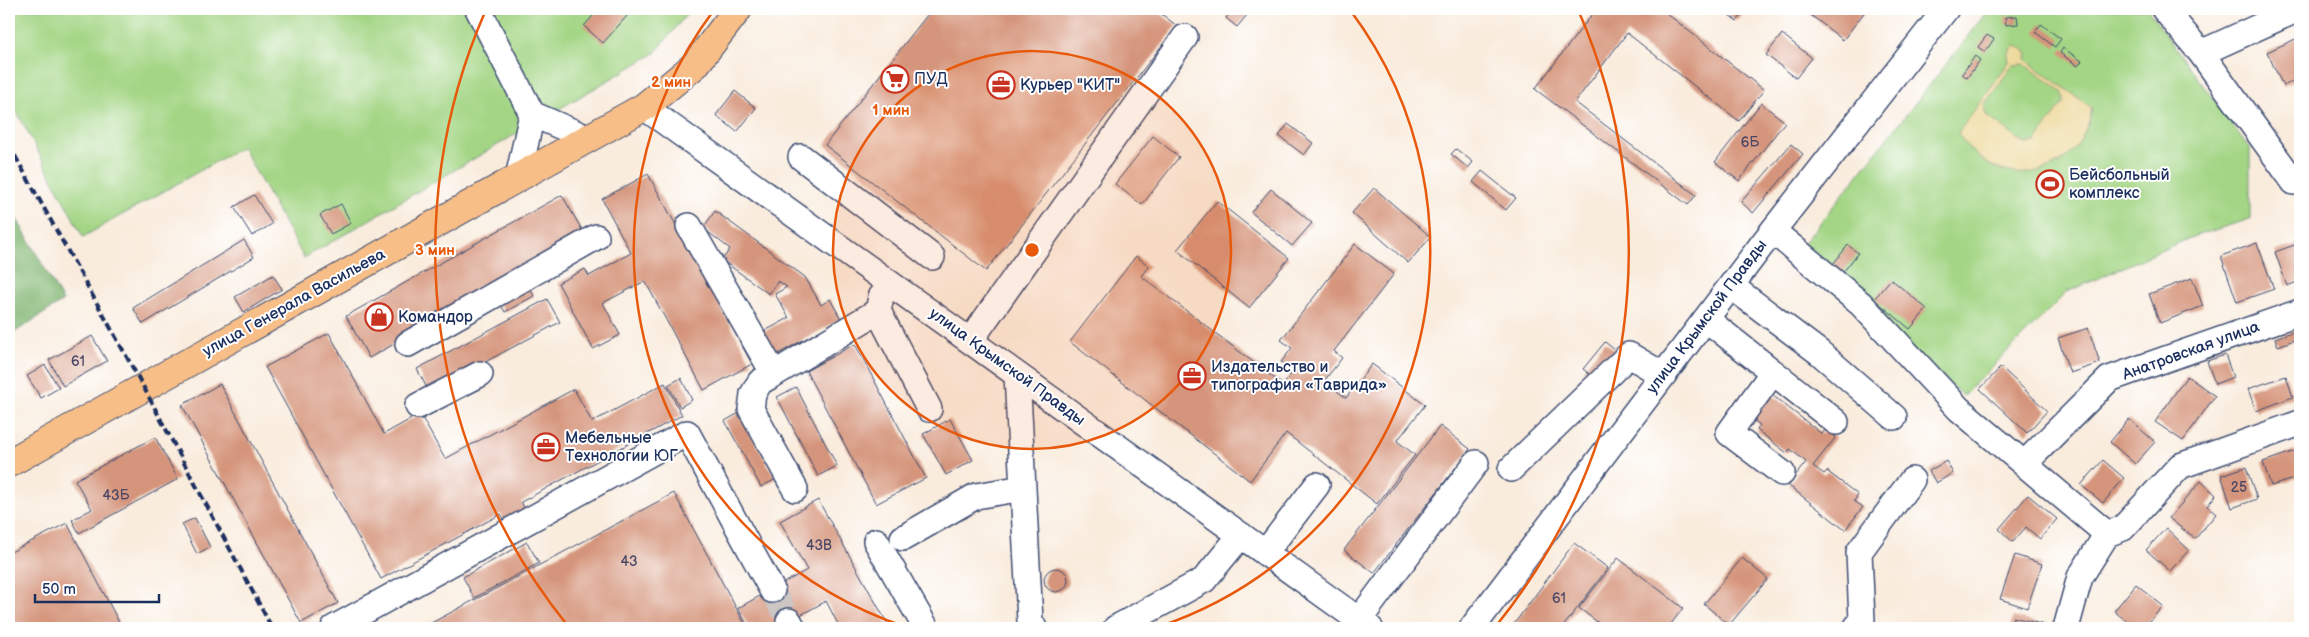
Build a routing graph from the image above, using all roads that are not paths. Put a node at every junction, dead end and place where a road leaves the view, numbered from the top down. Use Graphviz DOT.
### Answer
graph roads {
  1 [pos="478,9"];
  2 [pos="738,9"];
  3 [pos="1946,9"];
  4 [pos="2164,9"];
  5 [pos="2298,9"];
  6 [pos="1185,37"];
  7 [pos="2201,53"];
  8 [pos="644,107"];
  9 [pos="532,114"];
  10 [pos="585,137"];
  11 [pos="800,157"];
  12 [pos="518,178"];
  13 [pos="2294,182"];
  14 [pos="689,226"];
  15 [pos="1773,231"];
  16 [pos="596,236"];
  17 [pos="932,256"];
  18 [pos="885,280"];
  19 [pos="1730,286"];
  20 [pos="878,312"];
  21 [pos="2300,312"];
  22 [pos="1706,319"];
  23 [pos="970,341"];
  24 [pos="408,344"];
  25 [pos="1773,372"];
  26 [pos="480,374"];
  27 [pos="774,374"];
  28 [pos="1017,374"];
  29 [pos="1663,375"];
  30 [pos="418,406"];
  31 [pos="929,409"];
  32 [pos="1894,417"];
  33 [pos="1836,422"];
  34 [pos="2300,423"];
  35 [pos="9,463"];
  36 [pos="1476,463"];
  37 [pos="2024,464"];
  38 [pos="1511,469"];
  39 [pos="1782,473"];
  40 [pos="1912,480"];
  41 [pos="1318,485"];
  42 [pos="1023,488"];
  43 [pos="795,489"];
  44 [pos="2107,534"];
  45 [pos="1240,535"];
  46 [pos="903,538"];
  47 [pos="876,541"];
  48 [pos="1265,553"];
  49 [pos="772,590"];
  50 [pos="1364,624"];
  51 [pos="1027,626"];
  52 [pos="334,628"];
  53 [pos="926,628"];
  54 [pos="1116,628"];
  55 [pos="1472,628"];
  56 [pos="1856,628"];
  57 [pos="2066,628"];
  1 -- 9 [label="street"];
  2 -- 8 [label="main road, улица Генерала Васильева"];
  3 -- 15 [label="street, улица Крымской Правды"];
  4 -- 7 [label="street"];
  5 -- 7 [label="street"];
  6 -- 23 [label="street"];
  7 -- 13 [label="street"];
  8 -- 12 [label="main road, улица Генерала Васильева"];
  8 -- 18 [label="street, улица Крымской Правды"];
  9 -- 10 [label="street"];
  9 -- 12 [label="street"];
  11 -- 17 [label="street"];
  12 -- 35 [label="main road, улица Генерала Васильева"];
  14 -- 27 [label="street"];
  15 -- 19 [label="street, улица Крымской Правды"];
  15 -- 37 [label="street"];
  16 -- 24 [label="street"];
  18 -- 20 [label="street"];
  18 -- 23 [label="street, улица Крымской Правды"];
  19 -- 22 [label="street, улица Крымской Правды"];
  19 -- 32 [label="street"];
  20 -- 27 [label="street"];
  20 -- 31 [label="street"];
  21 -- 37 [label="street, Анатровская улица"];
  22 -- 25 [label="street"];
  22 -- 29 [label="street, улица Крымской Правды"];
  23 -- 28 [label="street, улица Крымской Правды"];
  25 -- 33 [label="street"];
  25 -- 39 [label="street"];
  26 -- 30 [label="street"];
  27 -- 43 [label="street"];
  28 -- 42 [label="street"];
  28 -- 45 [label="street, улица Крымской Правды"];
  29 -- 38 [label="street"];
  29 -- 55 [label="street, улица Крымской Правды"];
  34 -- 44 [label="street"];
  36 -- 50 [label="street"];
  37 -- 44 [label="street"];
  40 -- 56 [label="street"];
  41 -- 48 [label="street"];
  42 -- 46 [label="street"];
  42 -- 51 [label="street"];
  44 -- 57 [label="street"];
  45 -- 48 [label="street, улица Крымской Правды"];
  45 -- 54 [label="street"];
  47 -- 53 [label="street"];
  48 -- 50 [label="street, улица Крымской Правды"];
  49 -- 52 [label="street"];
}
